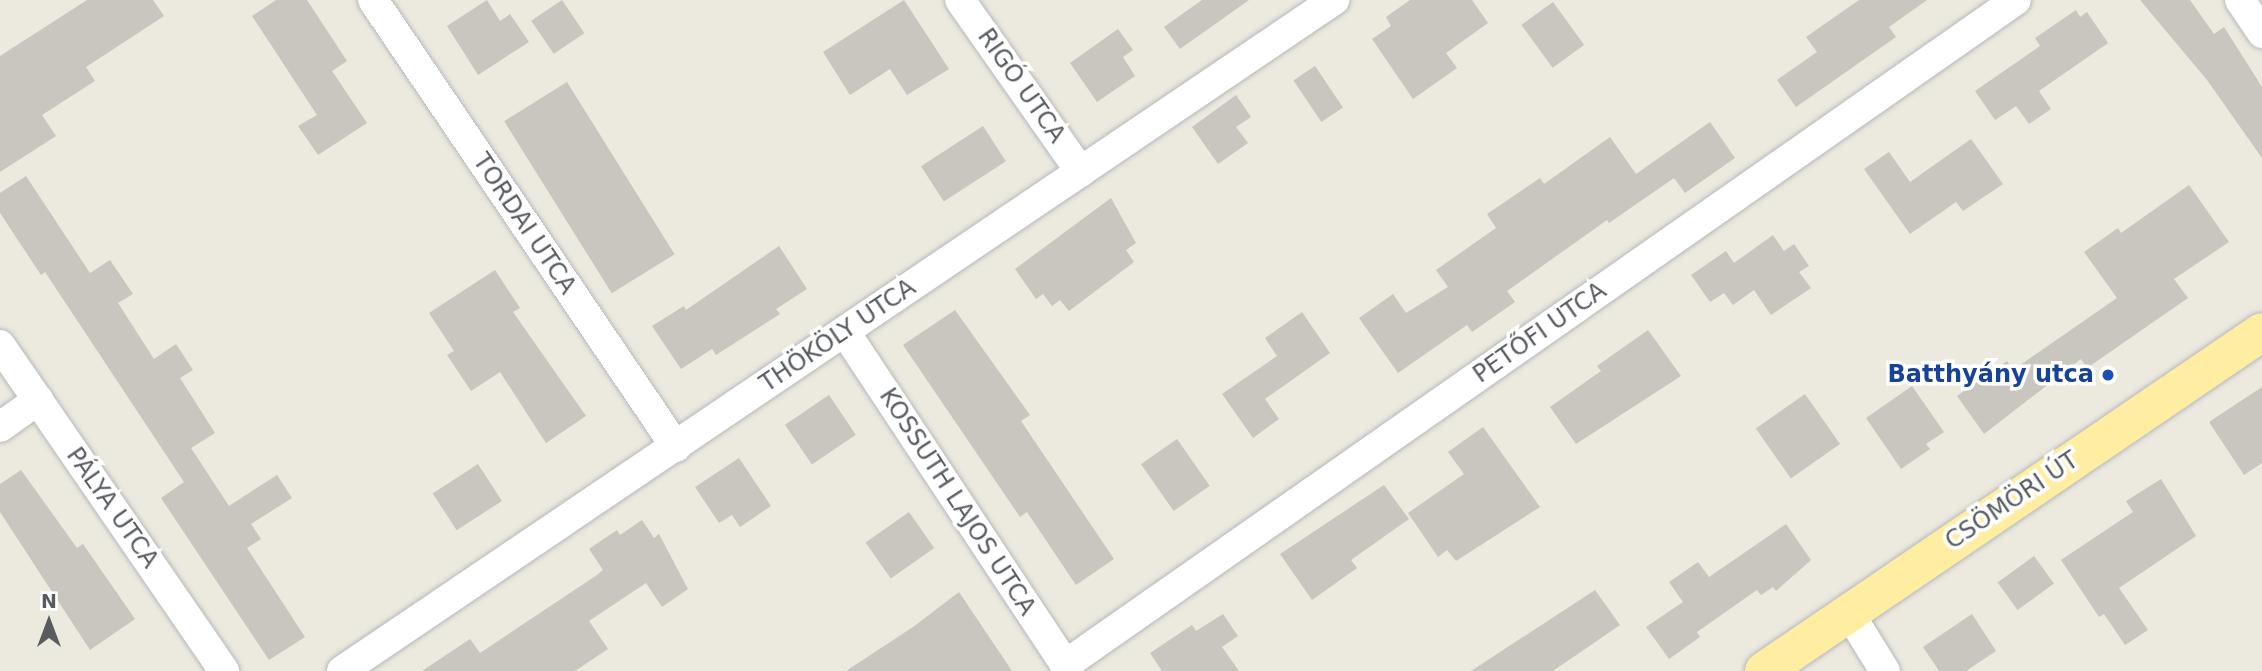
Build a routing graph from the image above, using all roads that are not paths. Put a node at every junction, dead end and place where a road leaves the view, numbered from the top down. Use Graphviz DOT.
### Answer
graph roads {
  1 [pos="373,0"];
  2 [pos="960,0"];
  3 [pos="1334,0"];
  4 [pos="2016,0"];
  5 [pos="2240,0"];
  6 [pos="2262,33"];
  7 [pos="1082,172"];
  8 [pos="845,332"];
  9 [pos="2262,332"];
  10 [pos="0,345"];
  11 [pos="38,400"];
  12 [pos="0,427"];
  13 [pos="676,447"];
  14 [pos="1849,613"];
  15 [pos="1067,668"];
  16 [pos="224,671"];
  17 [pos="342,671"];
  18 [pos="1764,671"];
  19 [pos="1885,671"];
  1 -- 13 [label="street, TORDAI UTCA"];
  2 -- 7 [label="street, RIGÓ UTCA"];
  3 -- 7 [label="street, THÖKÖLY UTCA"];
  4 -- 15 [label="street, PETŐFI UTCA"];
  5 -- 6 [label="street"];
  7 -- 8 [label="street, THÖKÖLY UTCA"];
  8 -- 13 [label="street, THÖKÖLY UTCA"];
  8 -- 15 [label="street, KOSSUTH LAJOS UTCA"];
  9 -- 14 [label="main road, CSÖMÖRI ÚT"];
  10 -- 11 [label="street, PÁLYA UTCA"];
  11 -- 12 [label="street"];
  11 -- 16 [label="street, PÁLYA UTCA"];
  13 -- 17 [label="street, THÖKÖLY UTCA"];
  14 -- 18 [label="main road, CSÖMÖRI ÚT"];
  14 -- 19 [label="street"];
}
